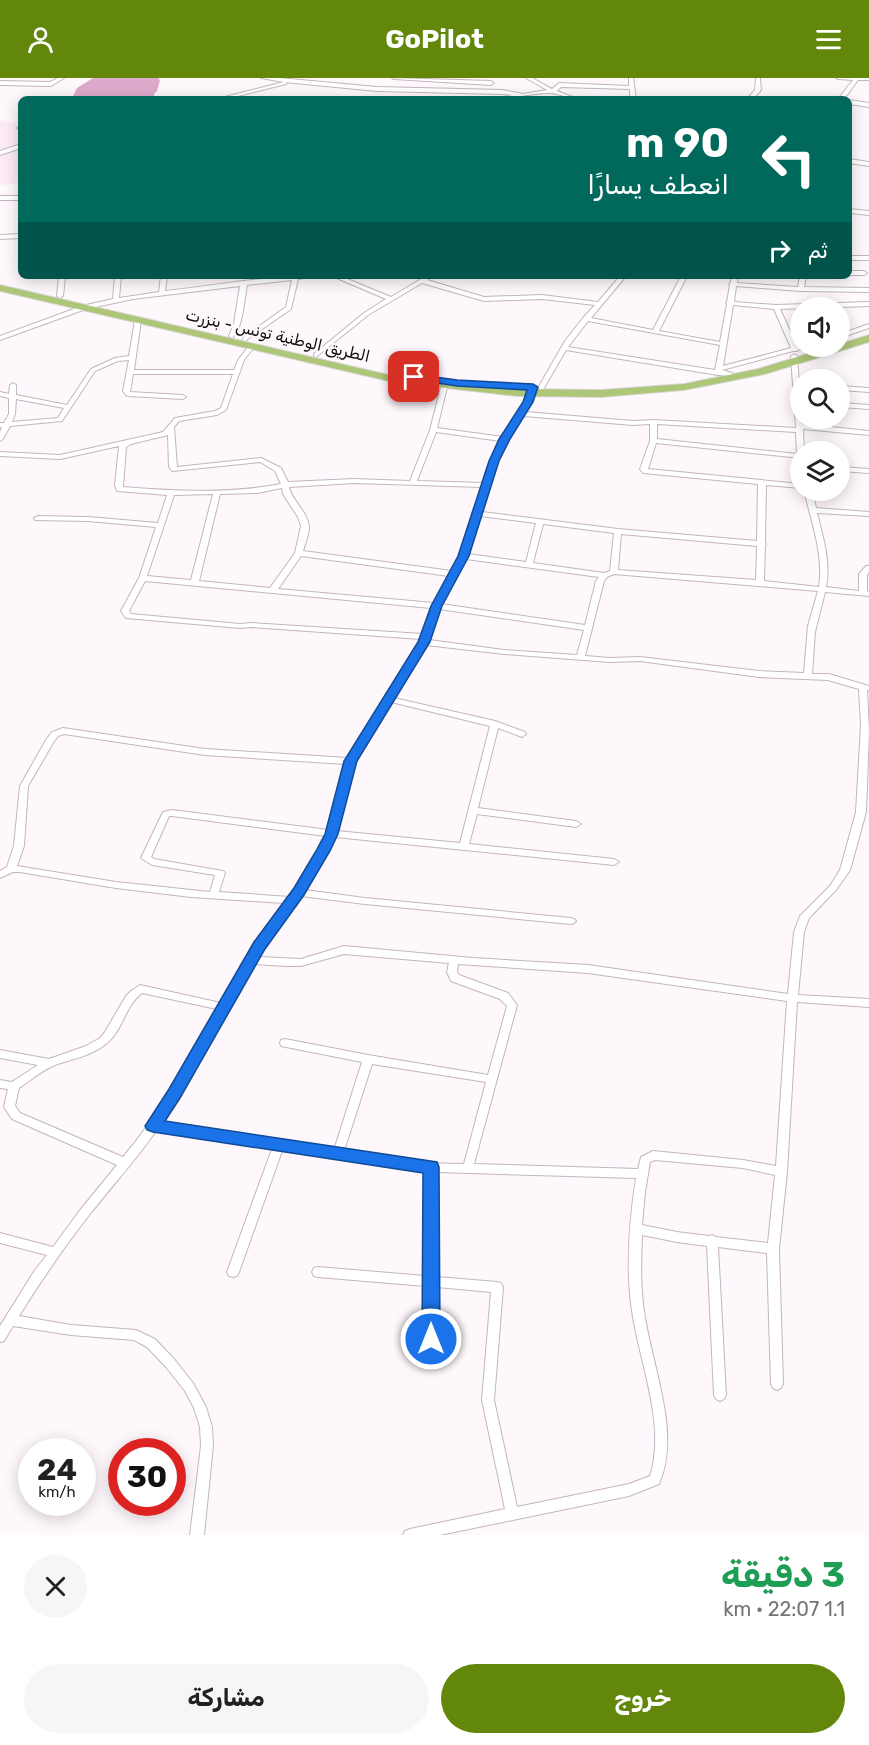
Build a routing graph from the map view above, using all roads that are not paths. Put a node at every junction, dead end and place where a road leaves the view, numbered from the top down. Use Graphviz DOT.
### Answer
graph roads {
  1 [pos="62,78"];
  2 [pos="263,78"];
  3 [pos="298,78"];
  4 [pos="394,78"];
  5 [pos="528,78"];
  6 [pos="629,78"];
  7 [pos="758,78"];
  8 [pos="838,78"];
  9 [pos="858,79"];
  10 [pos="869,79"];
  11 [pos="291,81"];
  12 [pos="0,83"];
  13 [pos="490,83"];
  14 [pos="631,88"];
  15 [pos="552,91"];
  16 [pos="522,95"];
  17 [pos="242,96"];
  18 [pos="515,96"];
  19 [pos="566,96"];
  20 [pos="632,96"];
  21 [pos="753,96"];
  22 [pos="844,96"];
  23 [pos="852,102"];
  24 [pos="869,105"];
  25 [pos="18,147"];
  26 [pos="0,153"];
  27 [pos="852,161"];
  28 [pos="869,164"];
  29 [pos="0,198"];
  30 [pos="18,198"];
  31 [pos="852,212"];
  32 [pos="869,213"];
  33 [pos="18,236"];
  34 [pos="0,237"];
  35 [pos="852,258"];
  36 [pos="869,258"];
  37 [pos="852,273"];
  38 [pos="864,273"];
  39 [pos="62,279"];
  40 [pos="118,279"];
  41 [pos="164,279"];
  42 [pos="285,279"];
  43 [pos="295,279"];
  44 [pos="342,279"];
  45 [pos="425,279"];
  46 [pos="620,279"];
  47 [pos="682,279"];
  48 [pos="734,279"];
  49 [pos="803,279"];
  50 [pos="422,281"];
  51 [pos="0,282"];
  52 [pos="244,283"];
  53 [pos="732,284"];
  54 [pos="0,288"];
  55 [pos="801,289"];
  56 [pos="869,290"];
  57 [pos="162,293"];
  58 [pos="60,296"];
  59 [pos="391,299"];
  60 [pos="116,301"];
  61 [pos="729,303"];
  62 [pos="599,304"];
  63 [pos="869,304"];
  64 [pos="101,305"];
  65 [pos="84,307"];
  66 [pos="776,307"];
  67 [pos="585,319"];
  68 [pos="138,320"];
  69 [pos="869,326"];
  70 [pos="655,332"];
  71 [pos="850,333"];
  72 [pos="869,333"];
  73 [pos="232,336"];
  74 [pos="0,338"];
  75 [pos="869,338"];
  76 [pos="850,339"];
  77 [pos="249,342"];
  78 [pos="790,343"];
  79 [pos="850,343"];
  80 [pos="722,344"];
  81 [pos="563,348"];
  82 [pos="316,355"];
  83 [pos="790,357"];
  84 [pos="792,357"];
  85 [pos="132,358"];
  86 [pos="130,372"];
  87 [pos="236,372"];
  88 [pos="722,372"];
  89 [pos="13,385"];
  90 [pos="444,387"];
  91 [pos="850,389"];
  92 [pos="535,390"];
  93 [pos="869,390"];
  94 [pos="0,394"];
  95 [pos="13,396"];
  96 [pos="183,397"];
  97 [pos="850,406"];
  98 [pos="68,407"];
  99 [pos="869,407"];
  100 [pos="522,414"];
  101 [pos="654,422"];
  102 [pos="4,425"];
  103 [pos="171,428"];
  104 [pos="790,428"];
  105 [pos="812,429"];
  106 [pos="433,430"];
  107 [pos="869,433"];
  108 [pos="0,439"];
  109 [pos="505,439"];
  110 [pos="652,441"];
  111 [pos="125,443"];
  112 [pos="0,454"];
  113 [pos="790,454"];
  114 [pos="850,470"];
  115 [pos="869,471"];
  116 [pos="413,482"];
  117 [pos="762,482"];
  118 [pos="285,484"];
  119 [pos="485,485"];
  120 [pos="790,485"];
  121 [pos="217,492"];
  122 [pos="171,493"];
  123 [pos="811,501"];
  124 [pos="813,510"];
  125 [pos="476,513"];
  126 [pos="869,514"];
  127 [pos="38,518"];
  128 [pos="540,522"];
  129 [pos="160,525"];
  130 [pos="618,531"];
  131 [pos="762,544"];
  132 [pos="299,553"];
  133 [pos="464,556"];
  134 [pos="529,565"];
  135 [pos="869,568"];
  136 [pos="614,572"];
  137 [pos="454,574"];
  138 [pos="604,575"];
  139 [pos="143,578"];
  140 [pos="760,583"];
  141 [pos="194,584"];
  142 [pos="823,589"];
  143 [pos="272,591"];
  144 [pos="866,594"];
  145 [pos="436,606"];
  146 [pos="588,628"];
  147 [pos="424,640"];
  148 [pos="581,657"];
  149 [pos="808,676"];
  150 [pos="866,688"];
  151 [pos="388,699"];
  152 [pos="495,724"];
  153 [pos="522,734"];
  154 [pos="351,761"];
  155 [pos="866,765"];
  156 [pos="473,810"];
  157 [pos="576,824"];
  158 [pos="332,834"];
  159 [pos="464,845"];
  160 [pos="614,862"];
  161 [pos="11,869"];
  162 [pos="0,875"];
  163 [pos="299,892"];
  164 [pos="214,895"];
  165 [pos="291,900"];
  166 [pos="570,921"];
  167 [pos="251,960"];
  168 [pos="454,960"];
  169 [pos="792,998"];
  170 [pos="869,1003"];
  171 [pos="223,1007"];
  172 [pos="285,1043"];
  173 [pos="0,1054"];
  174 [pos="368,1059"];
  175 [pos="49,1063"];
  176 [pos="490,1079"];
  177 [pos="0,1084"];
  178 [pos="14,1086"];
  179 [pos="153,1126"];
  180 [pos="279,1144"];
  181 [pos="338,1154"];
  182 [pos="125,1163"];
  183 [pos="431,1167"];
  184 [pos="468,1168"];
  185 [pos="781,1172"];
  186 [pos="643,1174"];
  187 [pos="637,1229"];
  188 [pos="0,1238"];
  189 [pos="712,1240"];
  190 [pos="773,1249"];
  191 [pos="55,1252"];
  192 [pos="233,1272"];
  193 [pos="318,1272"];
  194 [pos="431,1282"];
  195 [pos="10,1320"];
  196 [pos="1,1334"];
  197 [pos="431,1339"];
  198 [pos="777,1384"];
  199 [pos="720,1395"];
  200 [pos="512,1513"];
  201 [pos="197,1535"];
  202 [pos="410,1535"];
  1 -- 12 [label="street"];
  2 -- 11 [label="street"];
  3 -- 11 [label="street"];
  4 -- 13 [label="street"];
  5 -- 15 [label="street"];
  6 -- 14 [label="street"];
  7 -- 21 [label="street"];
  8 -- 9 [label="street"];
  9 -- 10 [label="street"];
  9 -- 22 [label="street"];
  11 -- 16 [label="street"];
  11 -- 17 [label="street"];
  14 -- 15 [label="street"];
  14 -- 20 [label="street"];
  15 -- 16 [label="street"];
  15 -- 19 [label="street"];
  16 -- 18 [label="street"];
  23 -- 24 [label="street"];
  25 -- 26 [label="street"];
  27 -- 28 [label="street"];
  29 -- 30 [label="street"];
  31 -- 32 [label="street"];
  33 -- 34 [label="street"];
  35 -- 36 [label="street"];
  37 -- 38 [label="street"];
  39 -- 58 [label="street"];
  40 -- 60 [label="street"];
  41 -- 57 [label="street"];
  42 -- 52 [label="street"];
  43 -- 77 [label="street"];
  44 -- 59 [label="street"];
  45 -- 50 [label="street"];
  46 -- 62 [label="street"];
  47 -- 70 [label="street"];
  48 -- 53 [label="street"];
  49 -- 55 [label="street"];
  50 -- 59 [label="street"];
  50 -- 62 [label="street"];
  51 -- 58 [label="main road, الطريق الوطنية تونس - بنزرت"];
  52 -- 57 [label="street"];
  52 -- 73 [label="street"];
  53 -- 55 [label="street"];
  53 -- 61 [label="street"];
  54 -- 65 [label="main road, الطريق الوطنية تونس - بنزرت"];
  55 -- 56 [label="street"];
  57 -- 60 [label="street"];
  58 -- 64 [label="main road, الطريق الوطنية تونس - بنزرت"];
  59 -- 82 [label="street"];
  60 -- 64 [label="street"];
  61 -- 66 [label="street"];
  61 -- 80 [label="street"];
  62 -- 67 [label="street"];
  63 -- 66 [label="street"];
  64 -- 65 [label="street"];
  64 -- 73 [label="main road, الطريق الوطنية تونس - بنزرت"];
  65 -- 68 [label="main road, الطريق الوطنية تونس - بنزرت"];
  65 -- 74 [label="street"];
  66 -- 78 [label="street"];
  67 -- 70 [label="street"];
  67 -- 81 [label="street"];
  68 -- 77 [label="main road, الطريق الوطنية تونس - بنزرت"];
  68 -- 85 [label="street"];
  69 -- 71 [label="street"];
  70 -- 80 [label="street"];
  72 -- 76 [label="main road"];
  73 -- 77 [label="main road, الطريق الوطنية تونس - بنزرت"];
  75 -- 79 [label="main road, الطريق الوطنية تونس - بنزرت"];
  77 -- 82 [label="main road, الطريق الوطنية تونس - بنزرت"];
  77 -- 87 [label="street"];
  77 -- 90 [label="main road, الطريق الوطنية تونس - بنزرت"];
  80 -- 88 [label="street"];
  81 -- 88 [label="street"];
  81 -- 92 [label="street"];
  82 -- 92 [label="main road, الطريق الوطنية تونس - بنزرت"];
  83 -- 88 [label="main road, الطريق الوطنية تونس - بنزرت"];
  84 -- 92 [label="main road, الطريق الوطنية تونس - بنزرت"];
  85 -- 86 [label="street"];
  85 -- 98 [label="street"];
  86 -- 87 [label="street"];
  86 -- 96 [label="street"];
  87 -- 103 [label="street"];
  88 -- 92 [label="main road, الطريق الوطنية تونس - بنزرت"];
  89 -- 95 [label="street"];
  90 -- 92 [label="main road, الطريق الوطنية تونس - بنزرت"];
  90 -- 106 [label="street"];
  91 -- 93 [label="street"];
  92 -- 100 [label="street"];
  94 -- 95 [label="street"];
  95 -- 98 [label="street"];
  95 -- 102 [label="street"];
  97 -- 99 [label="street"];
  98 -- 102 [label="street"];
  100 -- 101 [label="street"];
  100 -- 109 [label="street"];
  101 -- 104 [label="street"];
  101 -- 110 [label="street"];
  102 -- 108 [label="street"];
  103 -- 111 [label="street"];
  103 -- 118 [label="street"];
  105 -- 107 [label="street"];
  106 -- 109 [label="street"];
  106 -- 116 [label="street"];
  109 -- 119 [label="street"];
  110 -- 113 [label="street"];
  110 -- 117 [label="street"];
  111 -- 112 [label="street"];
  111 -- 122 [label="street"];
  114 -- 115 [label="street"];
  116 -- 118 [label="street"];
  116 -- 119 [label="street"];
  117 -- 120 [label="street"];
  117 -- 131 [label="street"];
  118 -- 121 [label="street"];
  118 -- 132 [label="street"];
  119 -- 125 [label="street"];
  121 -- 122 [label="street"];
  121 -- 141 [label="street"];
  122 -- 129 [label="street"];
  123 -- 124 [label="street"];
  124 -- 126 [label="street"];
  124 -- 142 [label="street"];
  125 -- 128 [label="street"];
  125 -- 133 [label="street"];
  127 -- 129 [label="street"];
  128 -- 130 [label="street"];
  128 -- 134 [label="street"];
  129 -- 139 [label="street"];
  130 -- 131 [label="street"];
  130 -- 136 [label="street"];
  131 -- 140 [label="street"];
  132 -- 137 [label="street"];
  132 -- 143 [label="street"];
  133 -- 134 [label="street"];
  133 -- 137 [label="street"];
  134 -- 138 [label="street"];
  135 -- 144 [label="street"];
  136 -- 138 [label="street"];
  136 -- 140 [label="street"];
  137 -- 145 [label="street"];
  138 -- 146 [label="street"];
  139 -- 141 [label="street"];
  139 -- 147 [label="street"];
  140 -- 142 [label="street"];
  141 -- 143 [label="street"];
  142 -- 144 [label="street"];
  142 -- 149 [label="street"];
  143 -- 145 [label="street"];
  145 -- 146 [label="street"];
  145 -- 147 [label="street"];
  146 -- 148 [label="street"];
  147 -- 148 [label="street"];
  147 -- 151 [label="street"];
  148 -- 149 [label="street"];
  149 -- 150 [label="street"];
  150 -- 155 [label="street"];
  151 -- 152 [label="street"];
  151 -- 154 [label="street"];
  152 -- 153 [label="street"];
  152 -- 156 [label="street"];
  154 -- 158 [label="street"];
  154 -- 161 [label="street"];
  155 -- 169 [label="street"];
  156 -- 157 [label="street"];
  156 -- 159 [label="street"];
  158 -- 159 [label="street"];
  158 -- 163 [label="street"];
  158 -- 164 [label="street"];
  159 -- 160 [label="street"];
  161 -- 162 [label="street"];
  161 -- 164 [label="street"];
  163 -- 165 [label="street"];
  163 -- 166 [label="street"];
  164 -- 165 [label="street"];
  165 -- 167 [label="street"];
  167 -- 168 [label="street"];
  167 -- 171 [label="street"];
  168 -- 169 [label="street"];
  168 -- 176 [label="street"];
  169 -- 170 [label="street"];
  169 -- 185 [label="street"];
  171 -- 175 [label="street"];
  171 -- 179 [label="street"];
  172 -- 174 [label="street"];
  173 -- 175 [label="street"];
  174 -- 176 [label="street"];
  174 -- 181 [label="street"];
  175 -- 178 [label="street"];
  176 -- 184 [label="street"];
  177 -- 178 [label="street"];
  178 -- 182 [label="street"];
  179 -- 180 [label="street"];
  179 -- 182 [label="street"];
  180 -- 181 [label="street"];
  180 -- 192 [label="street"];
  181 -- 183 [label="street"];
  182 -- 191 [label="street"];
  183 -- 184 [label="street"];
  183 -- 194 [label="street"];
  184 -- 186 [label="street"];
  185 -- 186 [label="street"];
  185 -- 190 [label="street"];
  186 -- 187 [label="street"];
  187 -- 189 [label="street"];
  187 -- 200 [label="street"];
  188 -- 191 [label="street"];
  189 -- 190 [label="street"];
  189 -- 199 [label="street"];
  190 -- 198 [label="street"];
  191 -- 195 [label="street"];
  193 -- 194 [label="street"];
  194 -- 197 [label="street"];
  194 -- 200 [label="street"];
  195 -- 196 [label="street"];
  195 -- 201 [label="street"];
  200 -- 202 [label="street"];
}
